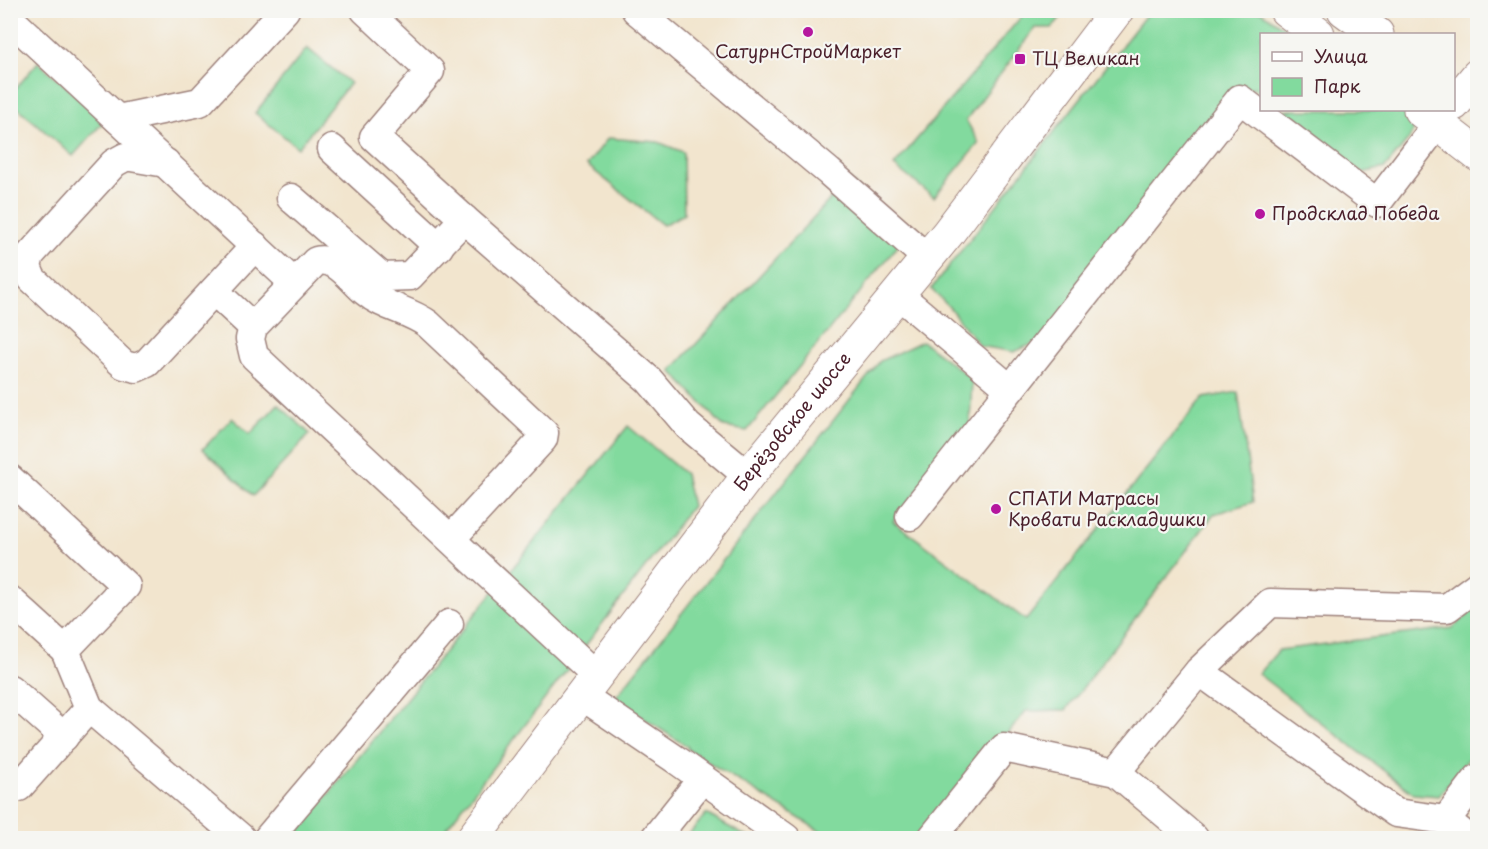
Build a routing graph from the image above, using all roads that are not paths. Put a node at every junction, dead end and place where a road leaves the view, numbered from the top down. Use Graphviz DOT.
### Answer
graph roads {
  1 [pos="285,10"];
  2 [pos="365,10"];
  3 [pos="636,10"];
  4 [pos="1117,10"];
  5 [pos="1286,10"];
  6 [pos="1344,10"];
  7 [pos="10,19"];
  8 [pos="1317,33"];
  9 [pos="1376,33"];
  10 [pos="1455,104"];
  11 [pos="1447,111"];
  12 [pos="118,119"];
  13 [pos="332,149"];
  14 [pos="1478,155"];
  15 [pos="166,163"];
  16 [pos="291,198"];
  17 [pos="464,219"];
  18 [pos="255,246"];
  19 [pos="439,247"];
  20 [pos="928,259"];
  21 [pos="294,283"];
  22 [pos="214,291"];
  23 [pos="898,295"];
  24 [pos="253,327"];
  25 [pos="1010,389"];
  26 [pos="748,476"];
  27 [pos="10,479"];
  28 [pos="910,516"];
  29 [pos="451,539"];
  30 [pos="1478,585"];
  31 [pos="10,600"];
  32 [pos="449,624"];
  33 [pos="65,650"];
  34 [pos="1199,671"];
  35 [pos="589,685"];
  36 [pos="10,689"];
  37 [pos="89,708"];
  38 [pos="64,737"];
  39 [pos="1116,772"];
  40 [pos="1478,778"];
  41 [pos="702,779"];
  42 [pos="10,780"];
  43 [pos="1446,820"];
  44 [pos="241,838"];
  45 [pos="268,838"];
  46 [pos="473,838"];
  47 [pos="655,838"];
  48 [pos="786,838"];
  49 [pos="932,838"];
  50 [pos="1194,838"];
  51 [pos="1468,838"];
  1 -- 12 [label="lane"];
  2 -- 17 [label="lane"];
  3 -- 20 [label="lane"];
  4 -- 20 [label="main road, Берёзовское шоссе"];
  5 -- 8 [label="main road"];
  6 -- 9 [label="main road"];
  7 -- 12 [label="lane"];
  10 -- 14 [label="main road"];
  11 -- 25 [label="lane"];
  12 -- 15 [label="lane"];
  13 -- 19 [label="lane"];
  15 -- 18 [label="lane"];
  15 -- 22 [label="lane"];
  16 -- 19 [label="lane"];
  17 -- 19 [label="lane"];
  17 -- 26 [label="lane"];
  18 -- 21 [label="lane"];
  18 -- 22 [label="lane"];
  20 -- 23 [label="main road, Берёзовское шоссе"];
  21 -- 24 [label="lane"];
  21 -- 29 [label="lane"];
  22 -- 24 [label="lane"];
  23 -- 25 [label="lane"];
  23 -- 26 [label="main road, Берёзовское шоссе"];
  24 -- 29 [label="lane"];
  25 -- 28 [label="lane"];
  26 -- 35 [label="main road, Берёзовское шоссе"];
  27 -- 33 [label="lane"];
  29 -- 35 [label="lane"];
  30 -- 34 [label="lane"];
  31 -- 33 [label="lane"];
  32 -- 45 [label="lane"];
  33 -- 37 [label="lane"];
  34 -- 39 [label="lane"];
  34 -- 43 [label="lane"];
  35 -- 41 [label="lane"];
  35 -- 46 [label="main road, Берёзовское шоссе"];
  36 -- 38 [label="lane"];
  37 -- 38 [label="lane"];
  37 -- 44 [label="lane"];
  38 -- 42 [label="lane"];
  39 -- 49 [label="lane"];
  39 -- 50 [label="lane"];
  40 -- 43 [label="lane"];
  41 -- 47 [label="lane"];
  41 -- 48 [label="lane"];
  43 -- 51 [label="lane"];
}
